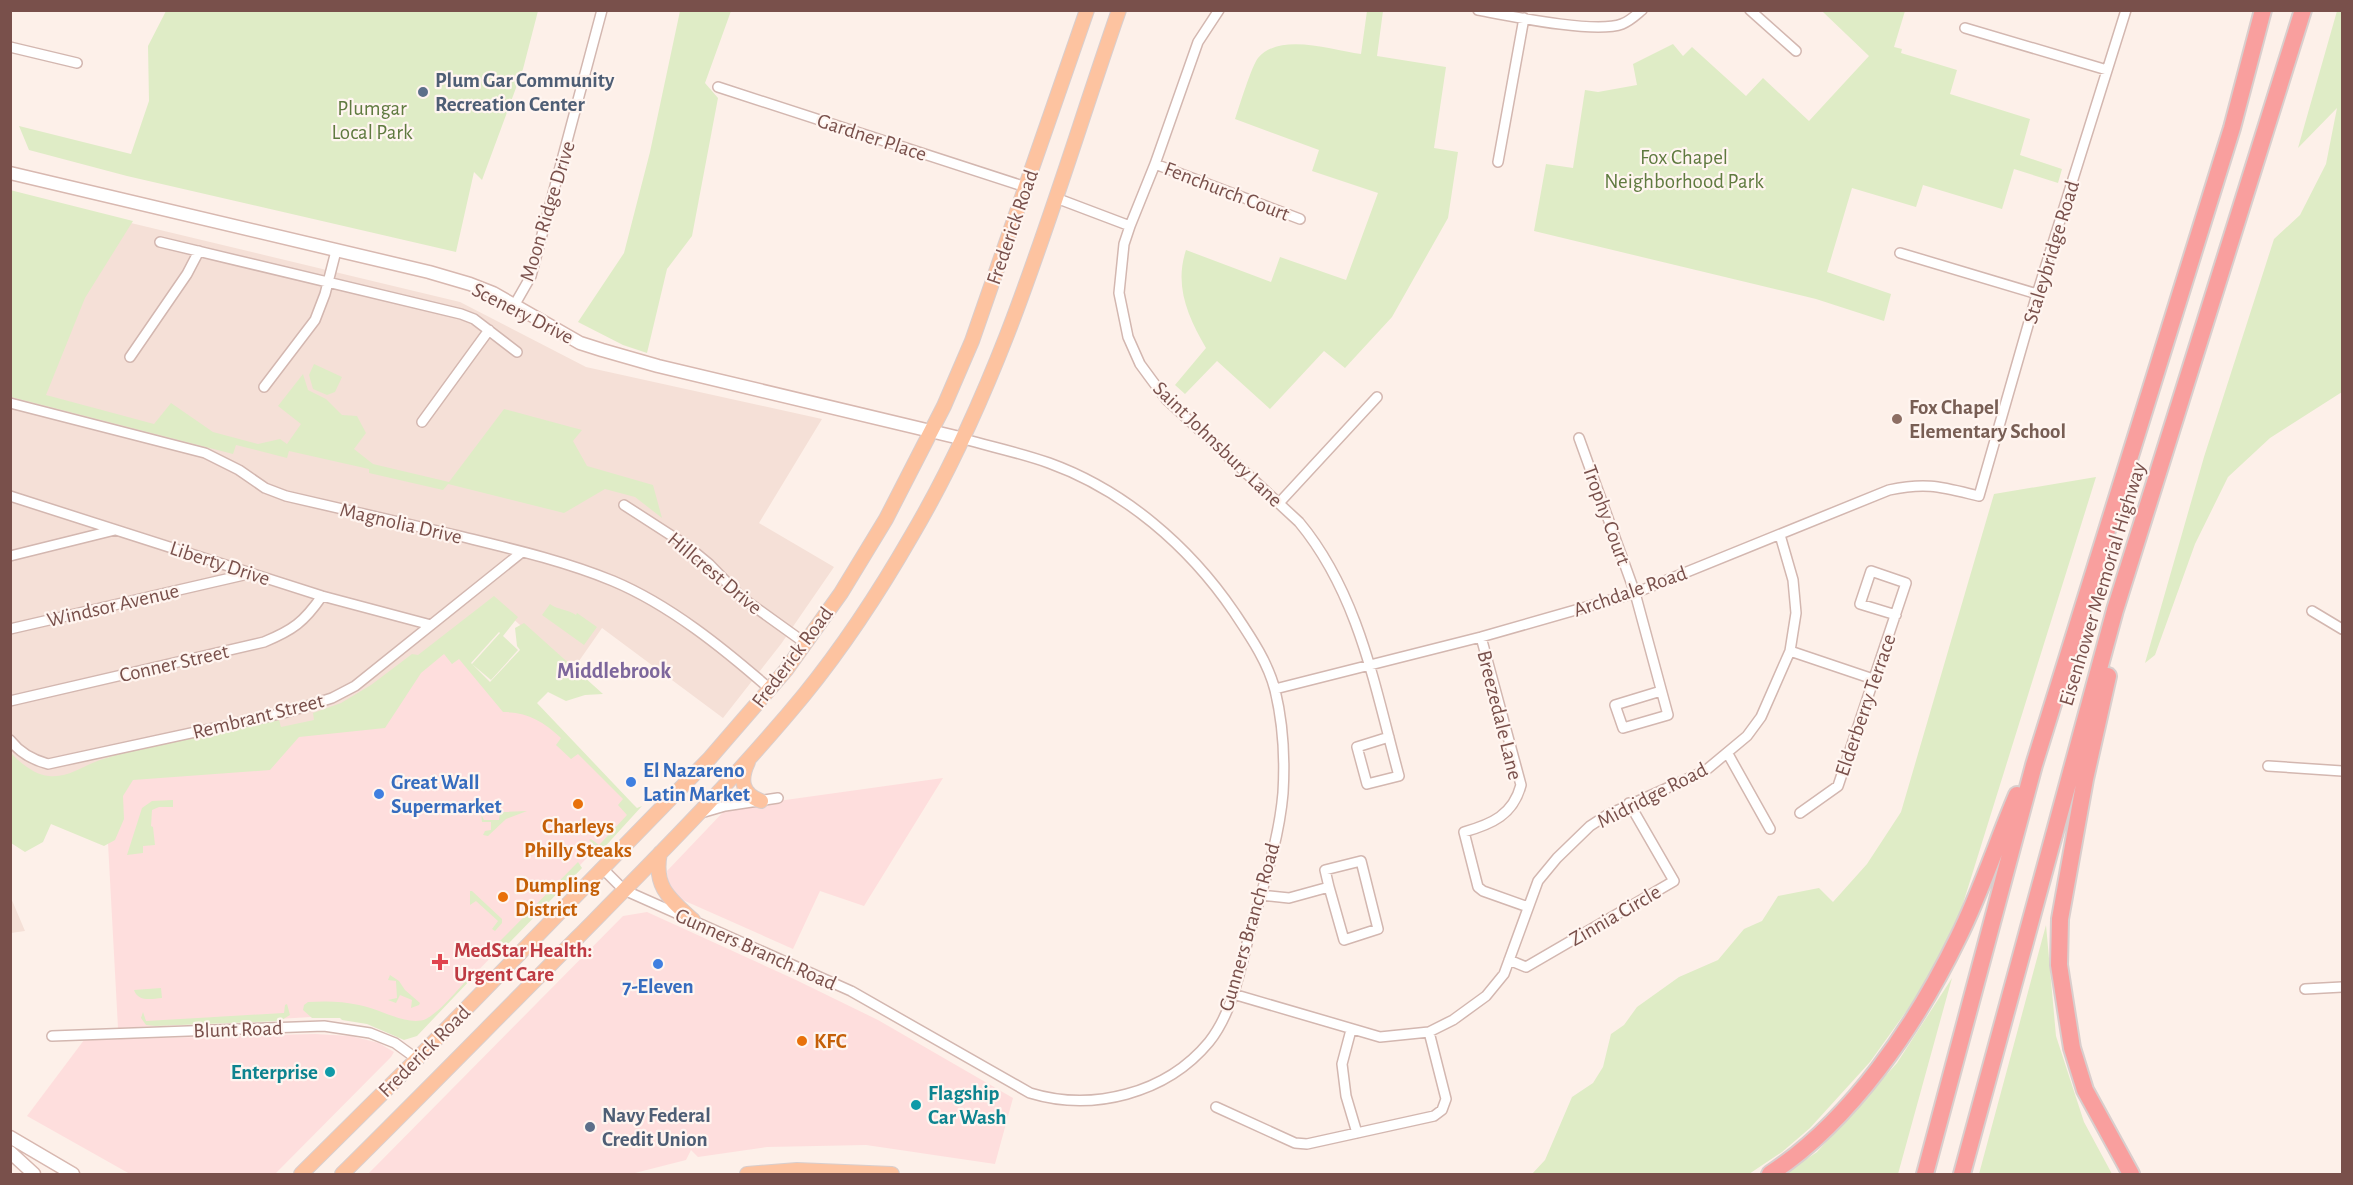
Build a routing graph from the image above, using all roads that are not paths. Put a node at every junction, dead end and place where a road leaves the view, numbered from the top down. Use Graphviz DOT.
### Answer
graph roads {
  1 [pos="602,10"];
  2 [pos="1087,10"];
  3 [pos="1119,10"];
  4 [pos="1219,10"];
  5 [pos="1478,10"];
  6 [pos="1642,10"];
  7 [pos="1750,10"];
  8 [pos="2126,10"];
  9 [pos="2263,10"];
  10 [pos="2302,10"];
  11 [pos="1524,18"];
  12 [pos="1965,28"];
  13 [pos="10,46"];
  14 [pos="1796,51"];
  15 [pos="77,63"];
  16 [pos="2107,70"];
  17 [pos="718,87"];
  18 [pos="1498,162"];
  19 [pos="1155,164"];
  20 [pos="10,173"];
  21 [pos="1026,187"];
  22 [pos="1056,198"];
  23 [pos="1300,219"];
  24 [pos="1130,226"];
  25 [pos="160,242"];
  26 [pos="199,250"];
  27 [pos="336,250"];
  28 [pos="1900,253"];
  29 [pos="328,282"];
  30 [pos="2037,294"];
  31 [pos="515,304"];
  32 [pos="489,330"];
  33 [pos="517,352"];
  34 [pos="130,357"];
  35 [pos="264,387"];
  36 [pos="1377,397"];
  37 [pos="10,403"];
  38 [pos="422,422"];
  39 [pos="931,432"];
  40 [pos="1579,438"];
  41 [pos="964,439"];
  42 [pos="10,496"];
  43 [pos="1979,496"];
  44 [pos="1279,503"];
  45 [pos="624,505"];
  46 [pos="118,530"];
  47 [pos="1780,535"];
  48 [pos="2136,546"];
  49 [pos="522,552"];
  50 [pos="10,556"];
  51 [pos="250,574"];
  52 [pos="1635,593"];
  53 [pos="322,596"];
  54 [pos="2312,611"];
  55 [pos="1896,615"];
  56 [pos="431,625"];
  57 [pos="10,629"];
  58 [pos="2343,629"];
  59 [pos="1480,637"];
  60 [pos="805,643"];
  61 [pos="1790,651"];
  62 [pos="1370,665"];
  63 [pos="1874,679"];
  64 [pos="770,689"];
  65 [pos="1275,689"];
  66 [pos="1661,691"];
  67 [pos="10,701"];
  68 [pos="2049,716"];
  69 [pos="1389,737"];
  70 [pos="10,740"];
  71 [pos="1728,754"];
  72 [pos="749,758"];
  73 [pos="2268,766"];
  74 [pos="2343,771"];
  75 [pos="778,798"];
  76 [pos="760,801"];
  77 [pos="1629,804"];
  78 [pos="1800,813"];
  79 [pos="696,816"];
  80 [pos="1770,830"];
  81 [pos="660,853"];
  82 [pos="603,869"];
  83 [pos="1329,887"];
  84 [pos="624,890"];
  85 [pos="1261,895"];
  86 [pos="1528,907"];
  87 [pos="693,920"];
  88 [pos="1509,960"];
  89 [pos="2343,987"];
  90 [pos="2306,989"];
  91 [pos="1233,994"];
  92 [pos="1351,1030"];
  93 [pos="1429,1032"];
  94 [pos="52,1036"];
  95 [pos="417,1059"];
  96 [pos="1216,1107"];
  97 [pos="1357,1133"];
  98 [pos="10,1137"];
  99 [pos="10,1152"];
  100 [pos="2130,1172"];
  101 [pos="34,1174"];
  102 [pos="73,1174"];
  103 [pos="301,1174"];
  104 [pos="342,1174"];
  105 [pos="747,1174"];
  106 [pos="892,1174"];
  107 [pos="1770,1174"];
  108 [pos="1925,1174"];
  109 [pos="1962,1174"];
  1 -- 31 [label="street, Moon Ridge Drive"];
  2 -- 21 [label="main road, Frederick Road"];
  3 -- 22 [label="main road, Frederick Road"];
  4 -- 19 [label="street, Saint Johnsbury Lane"];
  5 -- 11 [label="street"];
  6 -- 11 [label="street"];
  7 -- 14 [label="street"];
  8 -- 16 [label="street, Staleybridge Road"];
  9 -- 68 [label="highway"];
  10 -- 48 [label="highway, Eisenhower Memorial Highway"];
  11 -- 18 [label="street"];
  12 -- 16 [label="street"];
  13 -- 15 [label="street"];
  16 -- 30 [label="street, Staleybridge Road"];
  17 -- 21 [label="street, Gardner Place"];
  19 -- 23 [label="street, Fenchurch Court"];
  19 -- 24 [label="street, Saint Johnsbury Lane"];
  20 -- 27 [label="street, Scenery Drive"];
  21 -- 39 [label="main road, Frederick Road"];
  22 -- 24 [label="street"];
  22 -- 41 [label="main road, Frederick Road"];
  24 -- 44 [label="street, Saint Johnsbury Lane"];
  25 -- 26 [label="street"];
  26 -- 29 [label="street"];
  26 -- 34 [label="street"];
  27 -- 29 [label="street"];
  27 -- 31 [label="street, Scenery Drive"];
  28 -- 30 [label="street"];
  29 -- 32 [label="street"];
  29 -- 35 [label="street"];
  30 -- 43 [label="street, Staleybridge Road"];
  31 -- 39 [label="street, Scenery Drive"];
  32 -- 33 [label="street"];
  32 -- 38 [label="street"];
  36 -- 44 [label="street"];
  37 -- 49 [label="street, Magnolia Drive"];
  39 -- 41 [label="street, Scenery Drive"];
  39 -- 60 [label="main road, Frederick Road"];
  40 -- 52 [label="street, Trophy Court"];
  41 -- 65 [label="street, Gunners Branch Road"];
  41 -- 72 [label="main road, Frederick Road"];
  42 -- 46 [label="street, Liberty Drive"];
  43 -- 47 [label="street, Archdale Road"];
  44 -- 62 [label="street, Saint Johnsbury Lane"];
  45 -- 60 [label="street, Hillcrest Drive"];
  46 -- 50 [label="street"];
  46 -- 51 [label="street, Liberty Drive"];
  47 -- 52 [label="street, Archdale Road"];
  47 -- 61 [label="street, Midridge Road"];
  48 -- 100 [label="highway"];
  48 -- 109 [label="highway, Eisenhower Memorial Highway"];
  49 -- 56 [label="street, Rembrant Street"];
  49 -- 64 [label="street, Magnolia Drive"];
  51 -- 53 [label="street, Liberty Drive"];
  51 -- 57 [label="street, Windsor Avenue"];
  52 -- 59 [label="street, Archdale Road"];
  52 -- 66 [label="street, Trophy Court"];
  53 -- 56 [label="street, Liberty Drive"];
  53 -- 67 [label="street, Conner Street"];
  54 -- 58 [label="street"];
  55 -- 55 [label="street, Elderberry Terrace"];
  55 -- 63 [label="street, Elderberry Terrace"];
  56 -- 70 [label="street, Rembrant Street"];
  59 -- 62 [label="street, Archdale Road"];
  59 -- 86 [label="street, Breezedale Lane"];
  60 -- 64 [label="main road, Frederick Road"];
  61 -- 63 [label="street"];
  61 -- 71 [label="street, Midridge Road"];
  62 -- 65 [label="street, Archdale Road"];
  62 -- 69 [label="street, Saint Johnsbury Lane"];
  63 -- 78 [label="street, Elderberry Terrace"];
  64 -- 82 [label="main road, Frederick Road"];
  65 -- 85 [label="street, Gunners Branch Road"];
  66 -- 66 [label="street, Trophy Court"];
  68 -- 107 [label="highway"];
  68 -- 108 [label="highway"];
  69 -- 69 [label="street, Saint Johnsbury Lane"];
  71 -- 77 [label="street, Midridge Road"];
  71 -- 80 [label="street"];
  72 -- 76 [label="main road"];
  72 -- 79 [label="main road, Frederick Road"];
  73 -- 74 [label="street"];
  75 -- 76 [label="street"];
  76 -- 79 [label="street"];
  77 -- 86 [label="street, Midridge Road"];
  77 -- 88 [label="street, Zinnia Circle"];
  79 -- 81 [label="main road, Frederick Road"];
  81 -- 84 [label="main road, Frederick Road"];
  81 -- 87 [label="main road"];
  82 -- 84 [label="street, Gunners Branch Road"];
  82 -- 95 [label="main road, Frederick Road"];
  83 -- 83 [label="street"];
  83 -- 85 [label="street"];
  84 -- 87 [label="street, Gunners Branch Road"];
  84 -- 104 [label="main road, Frederick Road"];
  85 -- 91 [label="street, Gunners Branch Road"];
  86 -- 88 [label="street, Midridge Road"];
  87 -- 91 [label="street, Gunners Branch Road"];
  88 -- 93 [label="street, Midridge Road"];
  89 -- 90 [label="street"];
  91 -- 92 [label="street, Midridge Road"];
  92 -- 93 [label="street, Midridge Road"];
  92 -- 97 [label="street"];
  93 -- 97 [label="street"];
  94 -- 95 [label="street, Blunt Road"];
  95 -- 103 [label="main road, Frederick Road"];
  96 -- 97 [label="street"];
  98 -- 102 [label="street"];
  99 -- 101 [label="street"];
  105 -- 106 [label="main road"];
}
